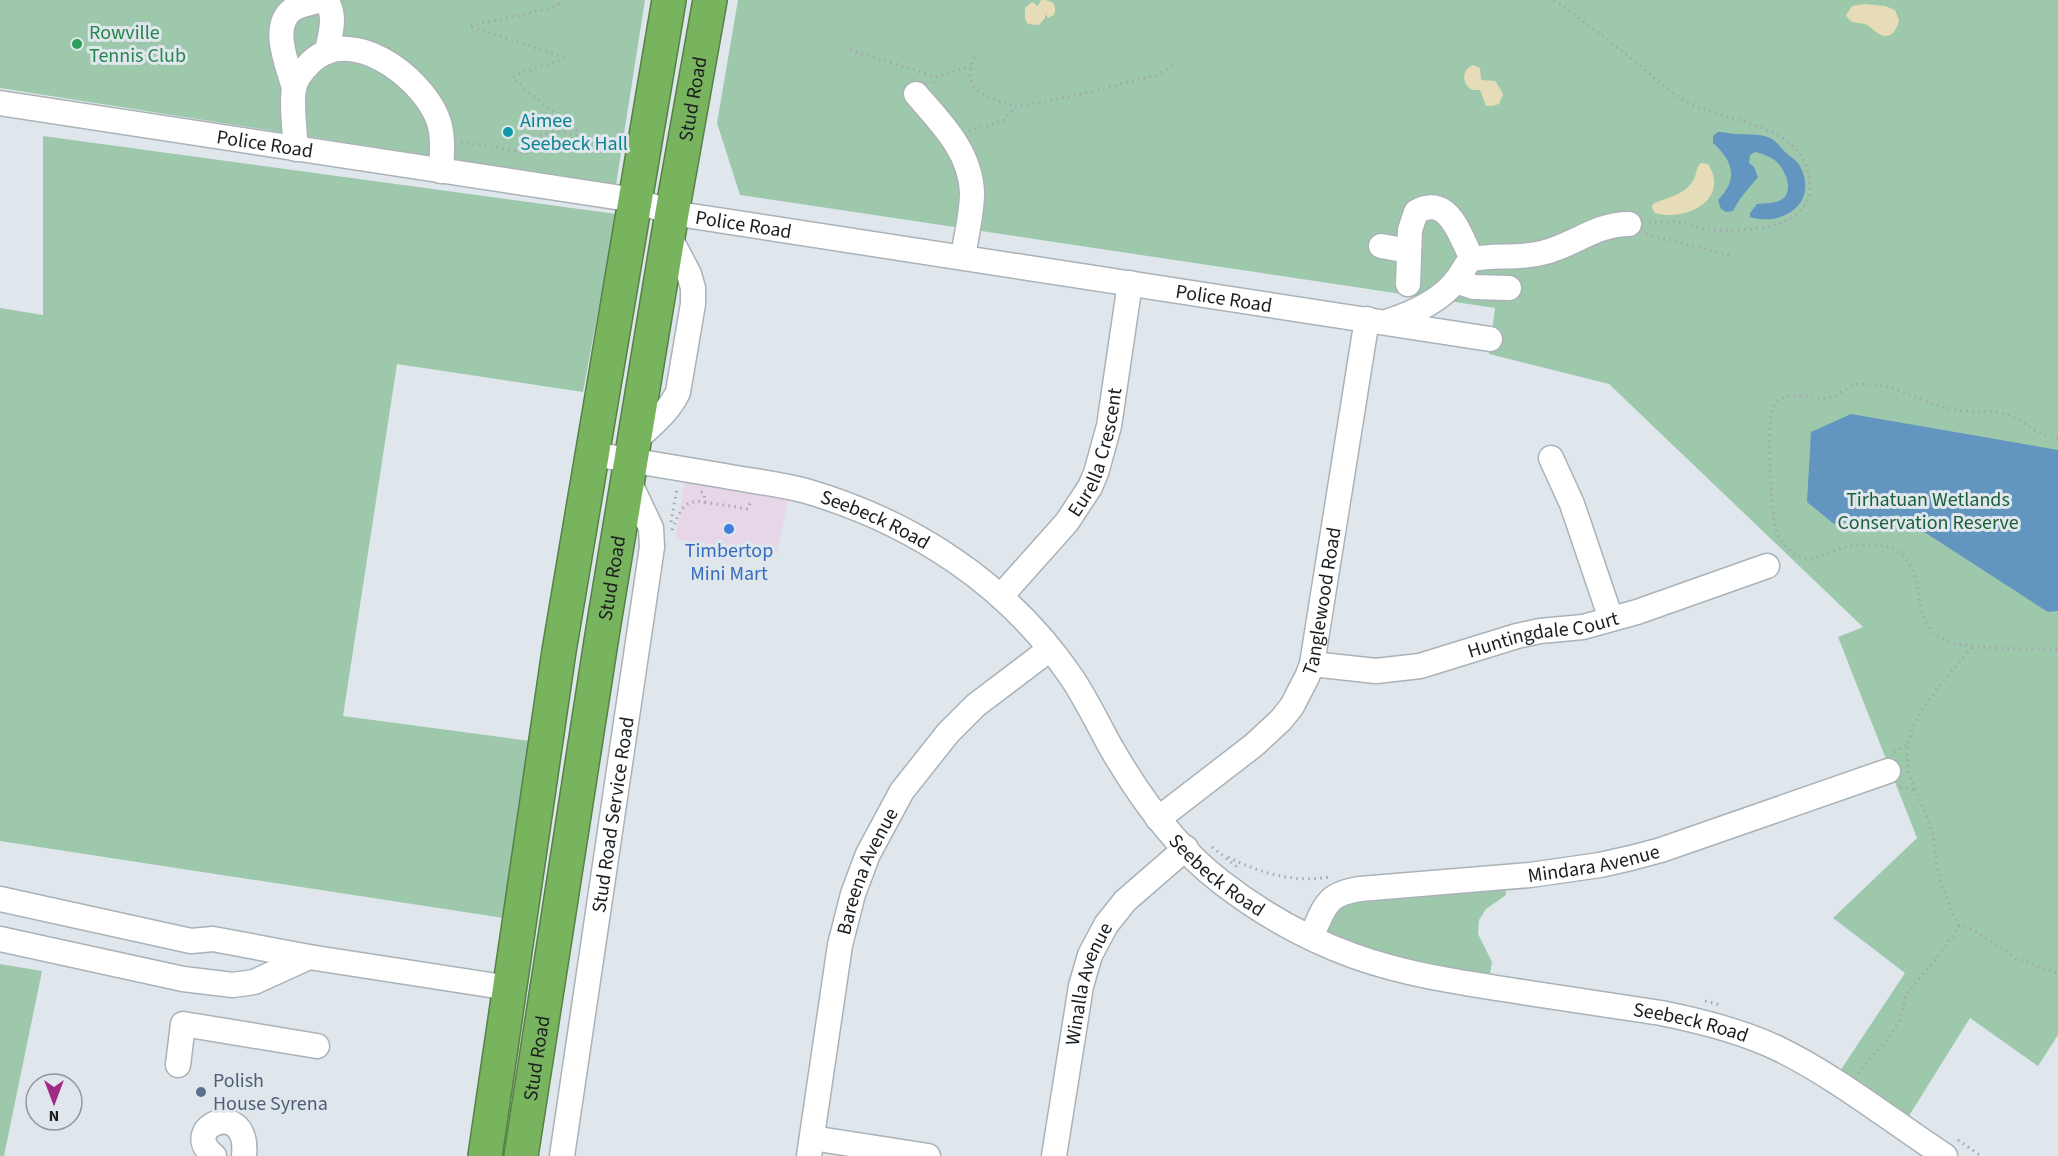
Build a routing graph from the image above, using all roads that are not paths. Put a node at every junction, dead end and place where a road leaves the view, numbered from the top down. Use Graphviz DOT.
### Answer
graph roads {
  1 [pos="319,0"];
  2 [pos="326,0"];
  3 [pos="669,0"];
  4 [pos="710,0"];
  5 [pos="327,52"];
  6 [pos="294,88"];
  7 [pos="920,99"];
  8 [pos="0,103"];
  9 [pos="296,149"];
  10 [pos="441,171"];
  11 [pos="635,200"];
  12 [pos="1629,224"];
  13 [pos="671,225"];
  14 [pos="1381,246"];
  15 [pos="1409,251"];
  16 [pos="963,257"];
  17 [pos="1472,259"];
  18 [pos="1456,281"];
  19 [pos="1130,283"];
  20 [pos="1408,284"];
  21 [pos="1509,288"];
  22 [pos="1377,321"];
  23 [pos="1490,339"];
  24 [pos="592,454"];
  25 [pos="1551,458"];
  26 [pos="632,460"];
  27 [pos="1766,564"];
  28 [pos="1001,596"];
  29 [pos="1611,620"];
  30 [pos="1050,650"];
  31 [pos="1312,664"];
  32 [pos="1887,763"];
  33 [pos="1158,819"];
  34 [pos="1186,848"];
  35 [pos="0,898"];
  36 [pos="1311,937"];
  37 [pos="0,939"];
  38 [pos="191,941"];
  39 [pos="309,957"];
  40 [pos="183,980"];
  41 [pos="509,988"];
  42 [pos="317,1046"];
  43 [pos="178,1065"];
  44 [pos="810,1147"];
  45 [pos="1939,1154"];
  46 [pos="214,1156"];
  47 [pos="244,1156"];
  48 [pos="485,1156"];
  49 [pos="521,1156"];
  50 [pos="562,1156"];
  51 [pos="928,1156"];
  52 [pos="1054,1156"];
  1 -- 6 [label="street"];
  2 -- 5 [label="street"];
  3 -- 11 [label="highway, Stud Road"];
  4 -- 13 [label="highway, Stud Road"];
  5 -- 6 [label="street"];
  5 -- 10 [label="street"];
  6 -- 9 [label="street"];
  7 -- 16 [label="street"];
  8 -- 9 [label="street, Police Road"];
  9 -- 10 [label="street, Police Road"];
  10 -- 11 [label="street, Police Road"];
  11 -- 13 [label="street, Police Road"];
  11 -- 24 [label="highway, Stud Road"];
  12 -- 17 [label="street"];
  13 -- 16 [label="street, Police Road"];
  13 -- 26 [label="highway, Stud Road"];
  14 -- 15 [label="street"];
  15 -- 17 [label="street"];
  15 -- 20 [label="street"];
  16 -- 19 [label="street, Police Road"];
  17 -- 18 [label="street"];
  18 -- 21 [label="street"];
  18 -- 22 [label="street"];
  19 -- 22 [label="street, Police Road"];
  19 -- 28 [label="street, Eurella Crescent"];
  22 -- 23 [label="street, Police Road"];
  22 -- 31 [label="street, Tanglewood Road"];
  24 -- 26 [label="street, Seebeck Road"];
  24 -- 41 [label="highway, Stud Road"];
  25 -- 29 [label="street"];
  26 -- 28 [label="street, Seebeck Road"];
  26 -- 49 [label="highway, Stud Road"];
  26 -- 50 [label="street, Stud Road Service Road"];
  27 -- 29 [label="street, Huntingdale Court"];
  28 -- 30 [label="street, Seebeck Road"];
  29 -- 31 [label="street, Huntingdale Court"];
  30 -- 33 [label="street, Seebeck Road"];
  30 -- 44 [label="street, Bareena Avenue"];
  31 -- 33 [label="street, Tanglewood Road"];
  32 -- 36 [label="street, Mindara Avenue"];
  33 -- 34 [label="street, Seebeck Road"];
  34 -- 36 [label="street, Seebeck Road"];
  34 -- 52 [label="street, Winalla Avenue"];
  35 -- 38 [label="street"];
  36 -- 45 [label="street, Seebeck Road"];
  37 -- 40 [label="street"];
  38 -- 39 [label="street"];
  38 -- 40 [label="street"];
  39 -- 40 [label="street"];
  39 -- 41 [label="street"];
  41 -- 48 [label="highway, Stud Road"];
  42 -- 43 [label="street"];
  44 -- 51 [label="street"];
  46 -- 47 [label="street"];
}
